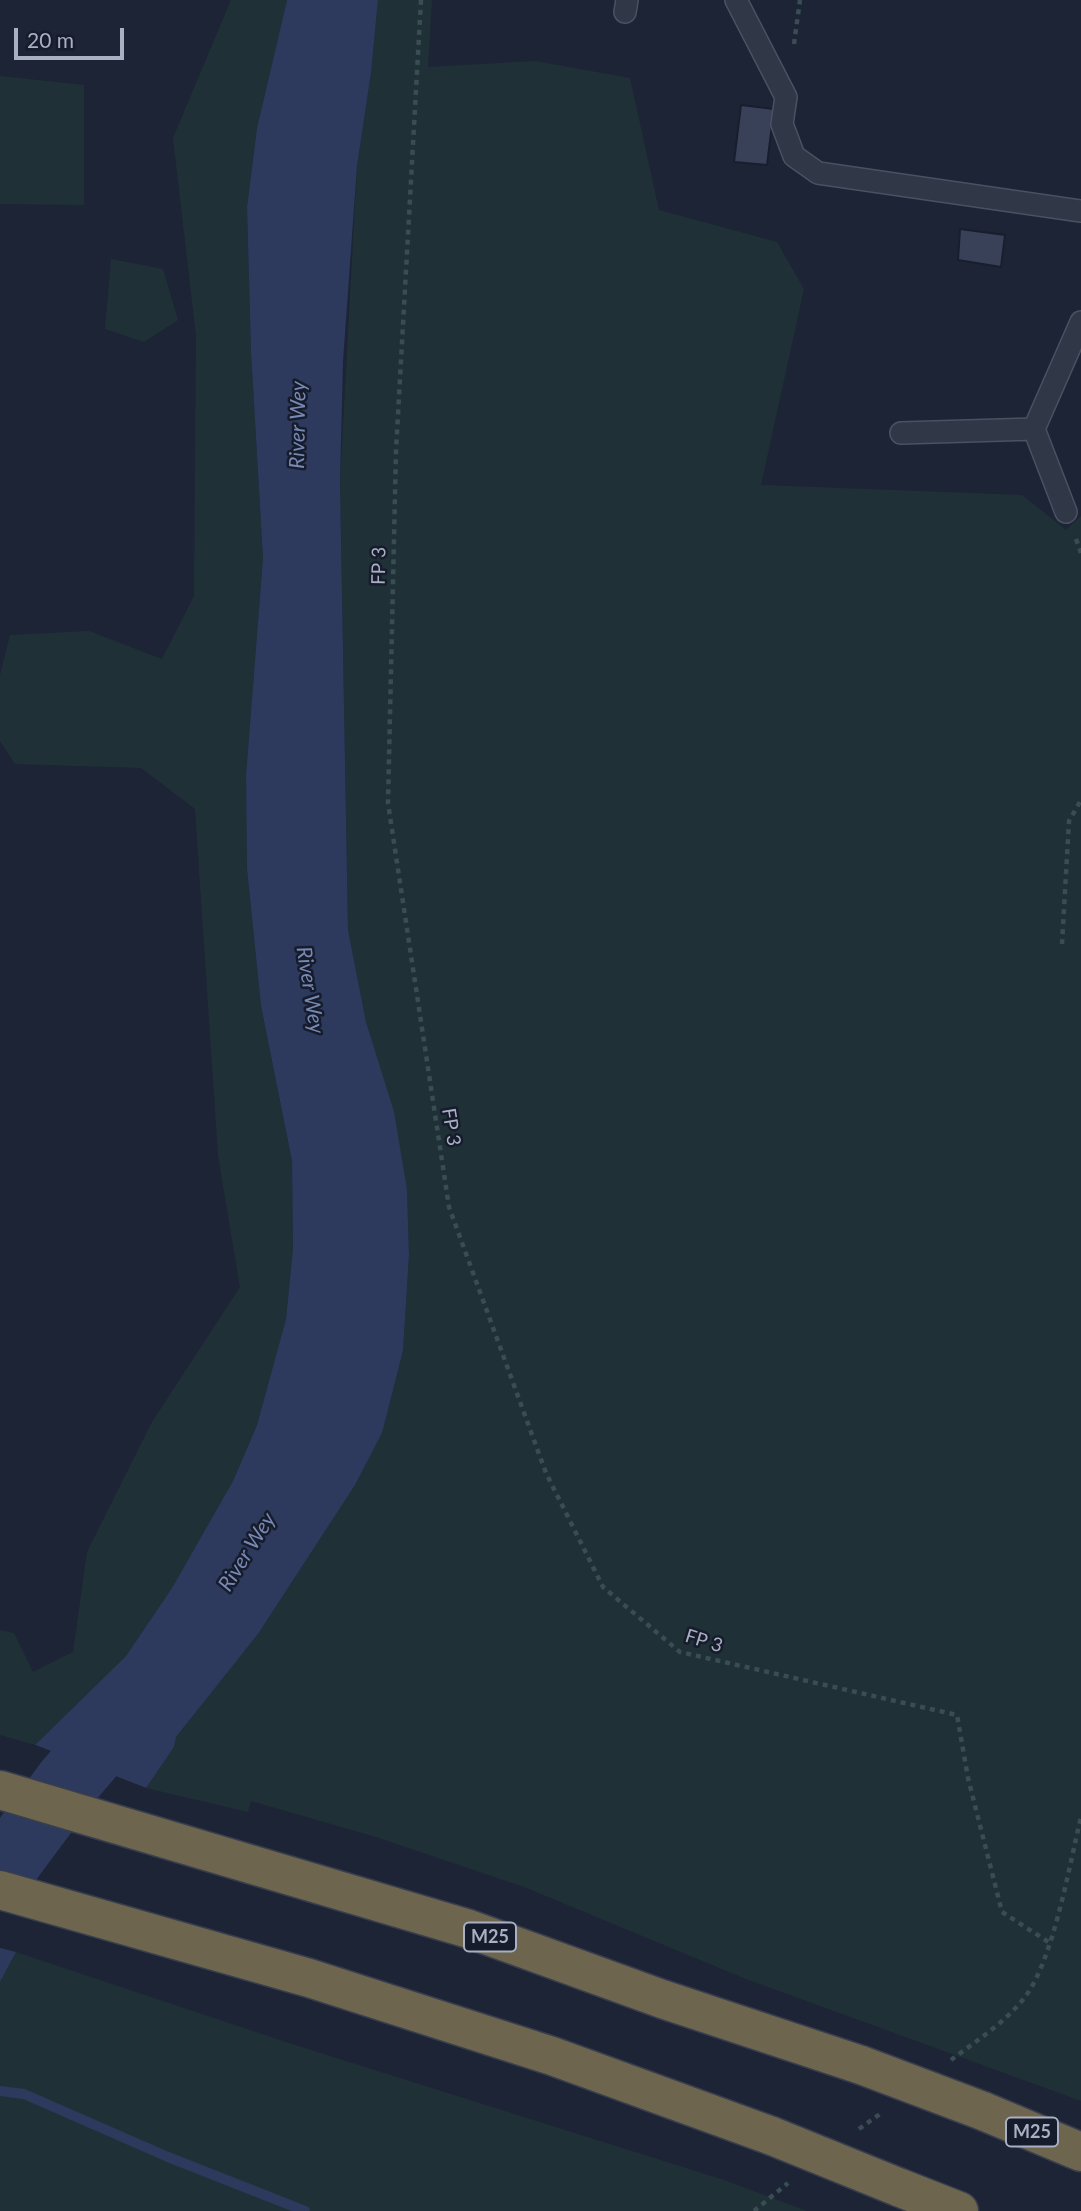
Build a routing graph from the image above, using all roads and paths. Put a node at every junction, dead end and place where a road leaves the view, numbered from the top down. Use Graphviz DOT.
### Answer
graph roads {
  1 [pos="421,0"];
  2 [pos="737,0"];
  3 [pos="1081,211"];
  4 [pos="1081,322"];
  5 [pos="1034,429"];
  6 [pos="901,433"];
  7 [pos="1066,512"];
  8 [pos="1081,800"];
  9 [pos="1062,944"];
  10 [pos="0,1790"];
  11 [pos="1081,1817"];
  12 [pos="0,1890"];
  13 [pos="1081,2152"];
  14 [pos="764,2202"];
  15 [pos="754,2211"];
  16 [pos="959,2211"];
  1 -- 11 [label="path, FP 3"];
  2 -- 3 [label="lane"];
  4 -- 5 [label="lane"];
  5 -- 6 [label="lane"];
  5 -- 7 [label="lane"];
  8 -- 9 [label="path"];
  10 -- 13 [label="highway, M25, bridge"];
  12 -- 16 [label="highway, bridge"];
  14 -- 15 [label="path"];
}
